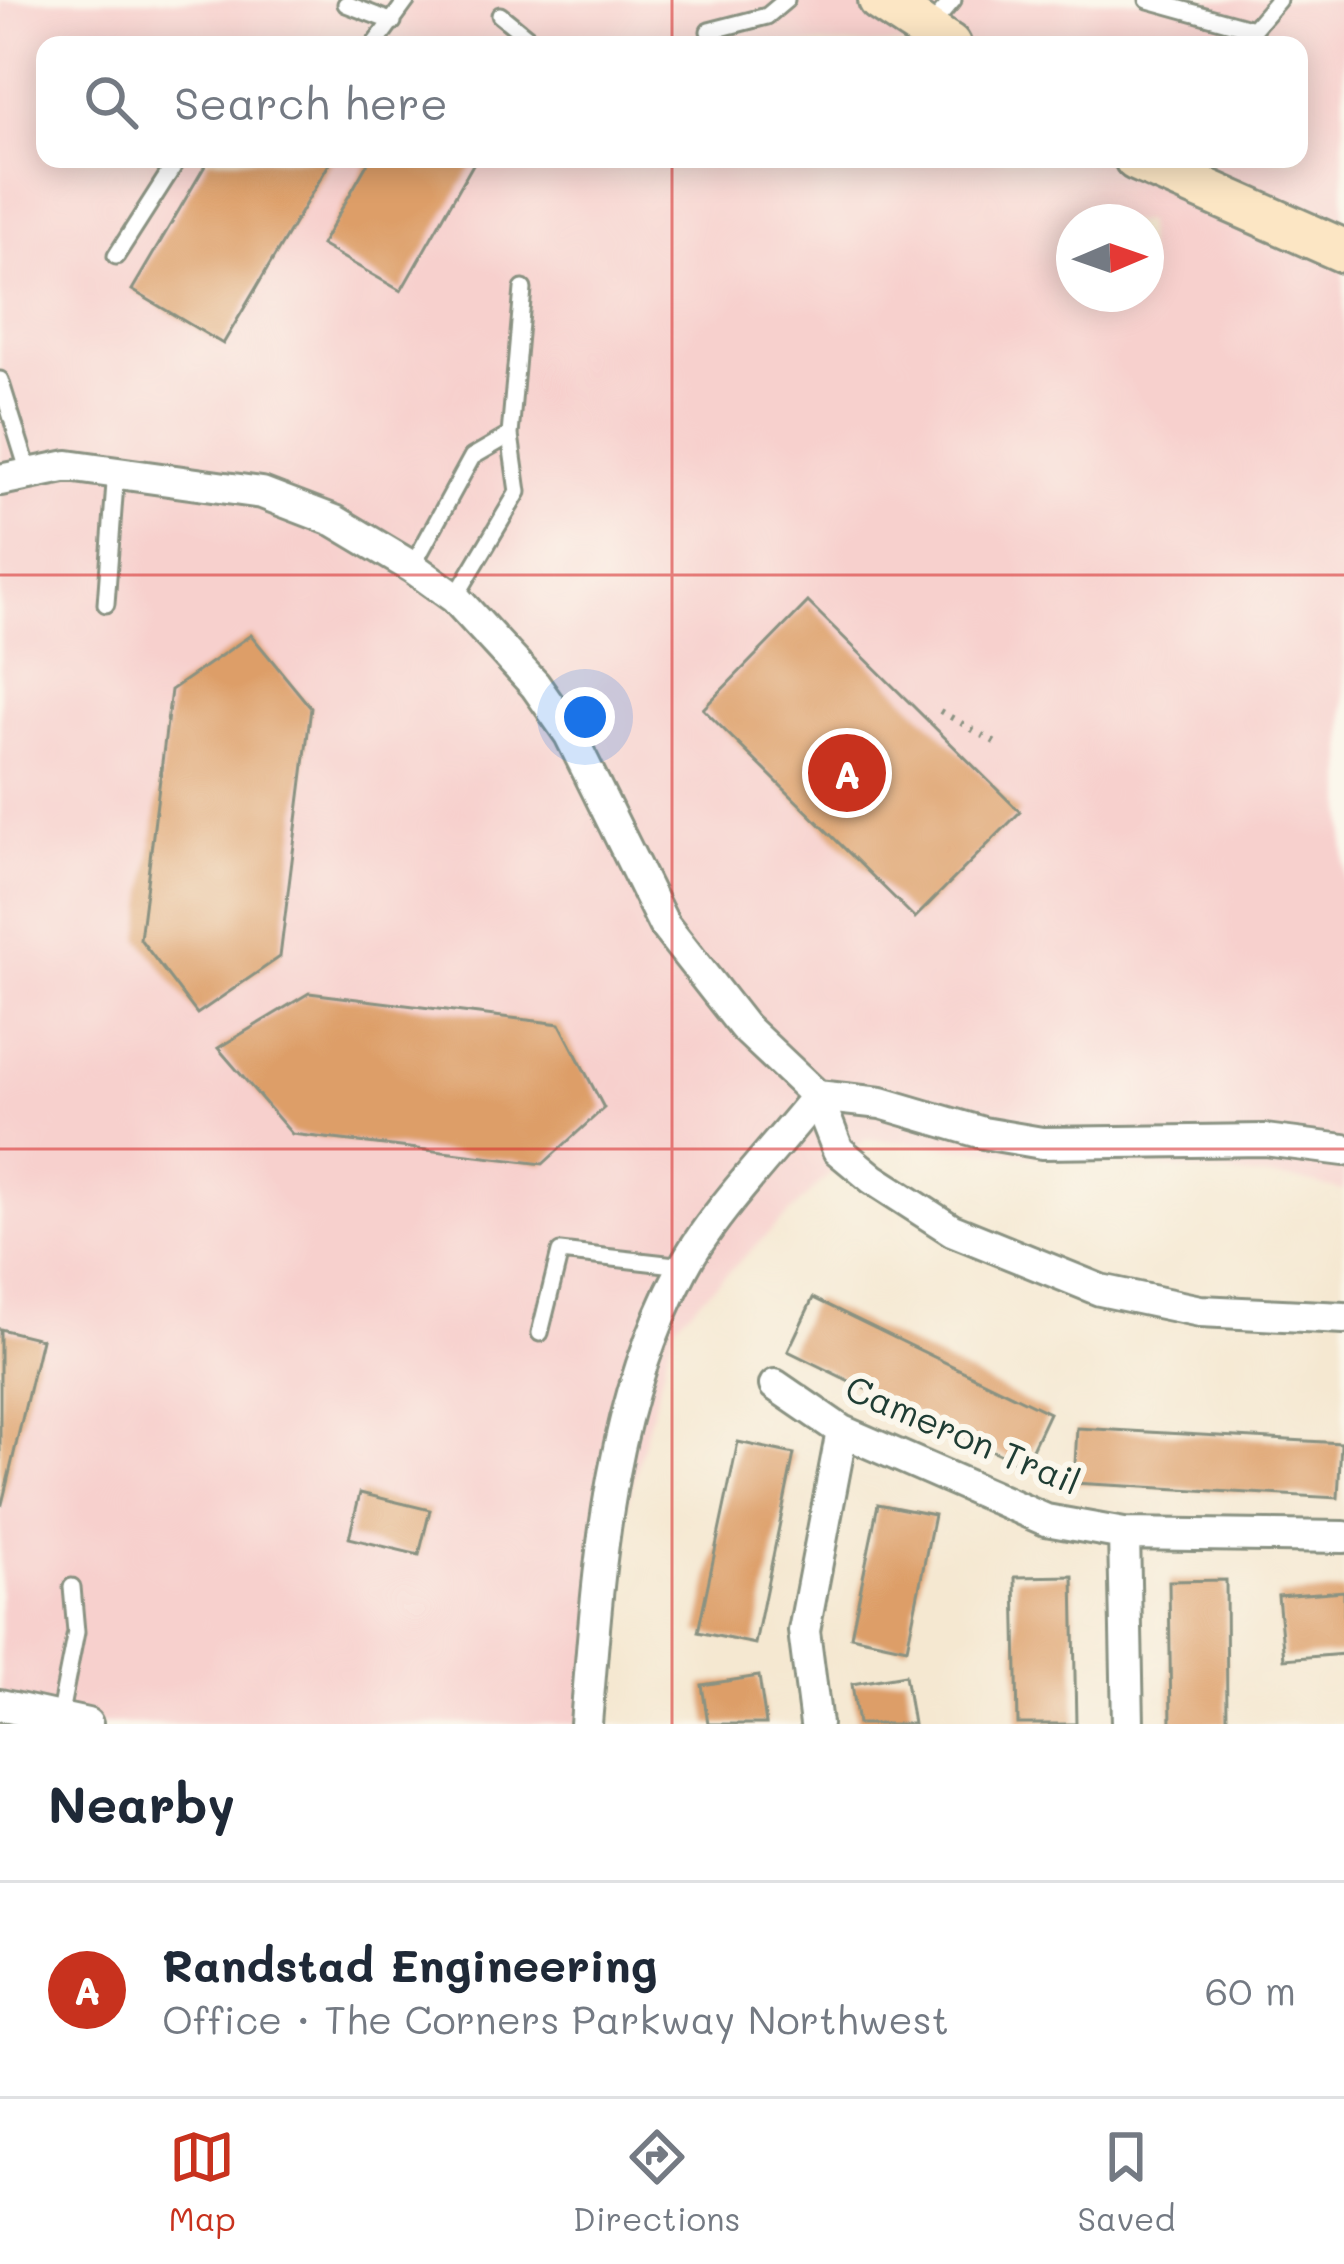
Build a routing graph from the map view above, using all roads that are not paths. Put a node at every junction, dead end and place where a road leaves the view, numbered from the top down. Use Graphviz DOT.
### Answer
graph roads {
  1 [pos="407,0"];
  2 [pos="786,0"];
  3 [pos="880,0"];
  4 [pos="1148,0"];
  5 [pos="1278,0"];
  6 [pos="346,4"];
  7 [pos="500,15"];
  8 [pos="393,22"];
  9 [pos="943,25"];
  10 [pos="710,31"];
  11 [pos="381,36"];
  12 [pos="526,36"];
  13 [pos="172,168"];
  14 [pos="1157,168"];
  15 [pos="1344,250"];
  16 [pos="116,256"];
  17 [pos="523,289"];
  18 [pos="0,380"];
  19 [pos="510,435"];
  20 [pos="116,470"];
  21 [pos="15,476"];
  22 [pos="412,567"];
  23 [pos="455,598"];
  24 [pos="106,604"];
  25 [pos="818,1096"];
  26 [pos="1344,1150"];
  27 [pos="684,1266"];
  28 [pos="1344,1318"];
  29 [pos="540,1333"];
  30 [pos="775,1385"];
  31 [pos="842,1431"];
  32 [pos="1124,1534"];
  33 [pos="1344,1537"];
  34 [pos="72,1586"];
  35 [pos="0,1705"];
  36 [pos="73,1721"];
  37 [pos="586,1724"];
  38 [pos="816,1724"];
  39 [pos="1128,1724"];
  1 -- 8 [label="lane"];
  2 -- 10 [label="lane"];
  3 -- 9 [label="street"];
  4 -- 5 [label="lane"];
  6 -- 8 [label="lane"];
  7 -- 12 [label="lane"];
  8 -- 11 [label="lane"];
  13 -- 16 [label="lane"];
  14 -- 15 [label="street"];
  17 -- 19 [label="lane"];
  18 -- 21 [label="lane"];
  19 -- 22 [label="lane"];
  19 -- 23 [label="lane"];
  20 -- 21 [label="street"];
  20 -- 22 [label="street"];
  20 -- 24 [label="lane"];
  22 -- 23 [label="street"];
  23 -- 25 [label="street"];
  25 -- 26 [label="street"];
  25 -- 27 [label="street"];
  25 -- 28 [label="street"];
  27 -- 29 [label="lane"];
  27 -- 37 [label="street"];
  30 -- 31 [label="street, Cameron Trail"];
  31 -- 32 [label="street, Cameron Trail"];
  31 -- 38 [label="street"];
  32 -- 33 [label="street, Cameron Trail"];
  32 -- 39 [label="street"];
  34 -- 36 [label="lane"];
  35 -- 36 [label="street"];
}
